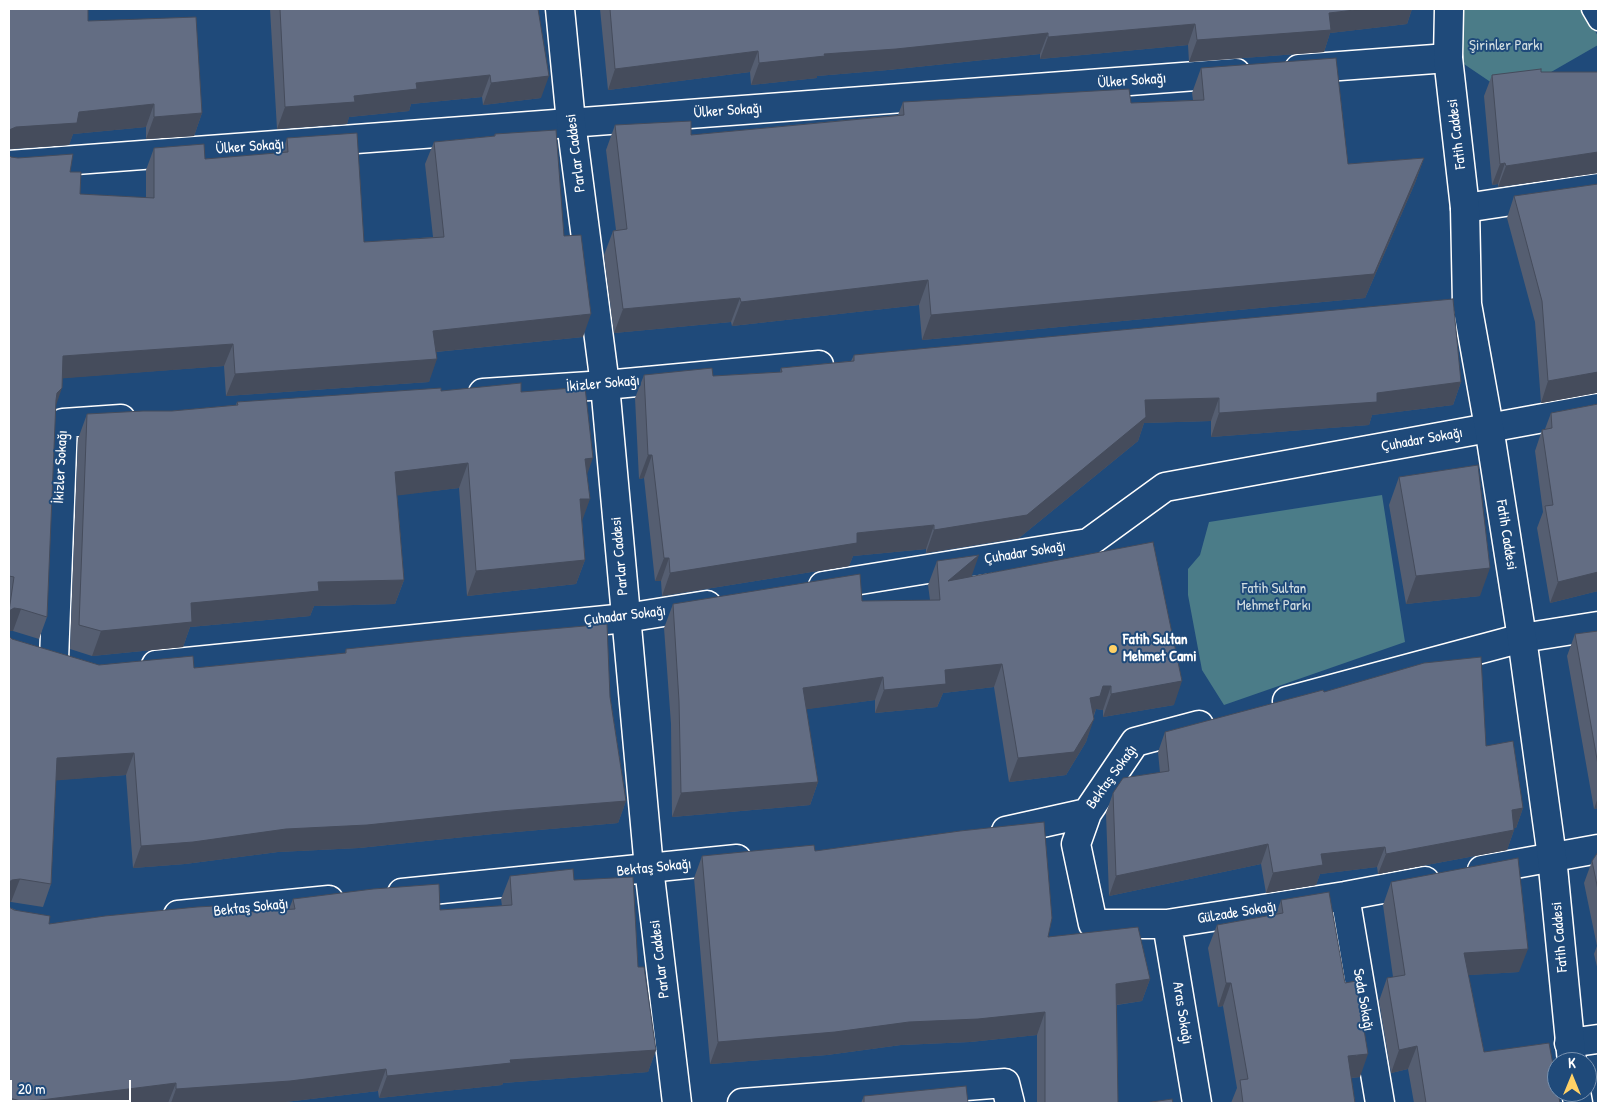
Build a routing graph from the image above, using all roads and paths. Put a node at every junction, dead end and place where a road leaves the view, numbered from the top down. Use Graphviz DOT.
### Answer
graph roads {
  1 [pos="560,9"];
  2 [pos="1449,9"];
  3 [pos="1591,9"];
  4 [pos="1598,21"];
  5 [pos="1448,58"];
  6 [pos="571,122"];
  7 [pos="9,165"];
  8 [pos="1598,188"];
  9 [pos="1465,208"];
  10 [pos="842,362"];
  11 [pos="604,385"];
  12 [pos="457,395"];
  13 [pos="1598,408"];
  14 [pos="142,418"];
  15 [pos="1489,427"];
  16 [pos="803,589"];
  17 [pos="734,600"];
  18 [pos="626,618"];
  19 [pos="1598,626"];
  20 [pos="1522,638"];
  21 [pos="27,651"];
  22 [pos="54,660"];
  23 [pos="130,668"];
  24 [pos="81,669"];
  25 [pos="1267,706"];
  26 [pos="1220,719"];
  27 [pos="1087,812"];
  28 [pos="984,833"];
  29 [pos="1598,849"];
  30 [pos="758,857"];
  31 [pos="1552,857"];
  32 [pos="649,868"];
  33 [pos="382,895"];
  34 [pos="1345,896"];
  35 [pos="352,898"];
  36 [pos="154,918"];
  37 [pos="1167,924"];
  38 [pos="1598,1039"];
  39 [pos="1571,1052"];
  40 [pos="1188,1101"];
  41 [pos="677,1103"];
  42 [pos="742,1103"];
  43 [pos="1010,1103"];
  44 [pos="1380,1103"];
  1 -- 6 [label="street, Parlar Caddesi"];
  2 -- 5 [label="street, Fatih Caddesi"];
  3 -- 4 [label="lane"];
  5 -- 6 [label="street, Ülker Sokağı"];
  5 -- 9 [label="street, Fatih Caddesi"];
  6 -- 7 [label="street, Ülker Sokağı"];
  6 -- 11 [label="street, Parlar Caddesi"];
  8 -- 9 [label="street"];
  9 -- 15 [label="street, Fatih Caddesi"];
  10 -- 11 [label="street, İkizler Sokağı"];
  11 -- 12 [label="street, İkizler Sokağı"];
  11 -- 18 [label="street, Parlar Caddesi"];
  13 -- 15 [label="street, Çuhadar Sokağı"];
  14 -- 22 [label="street, İkizler Sokağı"];
  15 -- 16 [label="street, Çuhadar Sokağı"];
  15 -- 20 [label="street, Fatih Caddesi"];
  17 -- 18 [label="street, Çuhadar Sokağı"];
  18 -- 23 [label="street, Çuhadar Sokağı"];
  18 -- 32 [label="street, Parlar Caddesi"];
  19 -- 20 [label="street"];
  20 -- 25 [label="street"];
  20 -- 31 [label="street, Fatih Caddesi"];
  21 -- 22 [label="street"];
  22 -- 24 [label="street"];
  26 -- 27 [label="street, Bektaş Sokağı"];
  27 -- 28 [label="street, Bektaş Sokağı"];
  27 -- 37 [label="street, Gülzade Sokağı"];
  29 -- 31 [label="street, Gülzade Sokağı"];
  30 -- 32 [label="street, Bektaş Sokağı"];
  31 -- 34 [label="street, Gülzade Sokağı"];
  31 -- 39 [label="street, Fatih Caddesi"];
  32 -- 33 [label="street, Bektaş Sokağı"];
  32 -- 41 [label="street, Parlar Caddesi"];
  34 -- 37 [label="street, Gülzade Sokağı"];
  34 -- 44 [label="street, Seda Sokağı"];
  35 -- 36 [label="street, Bektaş Sokağı"];
  37 -- 40 [label="street, Aras Sokağı"];
  38 -- 39 [label="street"];
  42 -- 43 [label="street"];
}
